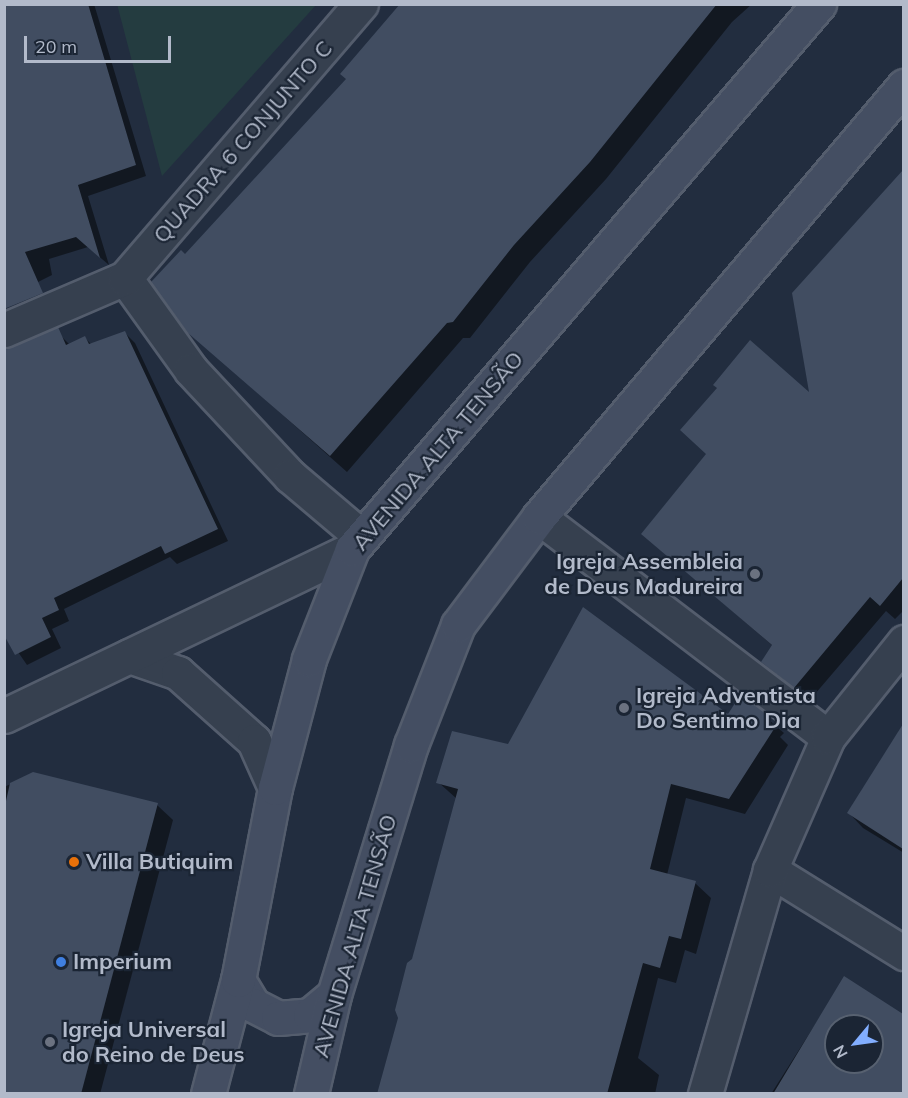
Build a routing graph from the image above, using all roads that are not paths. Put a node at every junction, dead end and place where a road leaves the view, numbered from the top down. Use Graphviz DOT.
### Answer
graph roads {
  1 [pos="361,4"];
  2 [pos="819,4"];
  3 [pos="903,86"];
  4 [pos="125,278"];
  5 [pos="4,330"];
  6 [pos="539,517"];
  7 [pos="357,543"];
  8 [pos="903,642"];
  9 [pos="129,656"];
  10 [pos="4,716"];
  11 [pos="828,737"];
  12 [pos="275,788"];
  13 [pos="770,870"];
  14 [pos="903,953"];
  15 [pos="238,981"];
  16 [pos="334,995"];
  17 [pos="208,1094"];
  18 [pos="311,1094"];
  19 [pos="705,1094"];
  1 -- 4 [label="street, QUADRA 6 CONJUNTO C"];
  2 -- 7 [label="street, AVENIDA ALTA TENSÃO"];
  3 -- 6 [label="street, AVENIDA ALTA TENSÃO"];
  4 -- 5 [label="street"];
  4 -- 7 [label="street"];
  6 -- 11 [label="street"];
  6 -- 16 [label="street, AVENIDA ALTA TENSÃO"];
  7 -- 9 [label="street"];
  7 -- 12 [label="street, AVENIDA ALTA TENSÃO"];
  8 -- 11 [label="street"];
  9 -- 10 [label="street"];
  9 -- 12 [label="street"];
  11 -- 13 [label="street"];
  12 -- 15 [label="street, AVENIDA ALTA TENSÃO"];
  13 -- 14 [label="street"];
  13 -- 19 [label="street"];
  15 -- 16 [label="street"];
  15 -- 17 [label="street, AVENIDA ALTA TENSÃO"];
  16 -- 18 [label="street, AVENIDA ALTA TENSÃO"];
}
